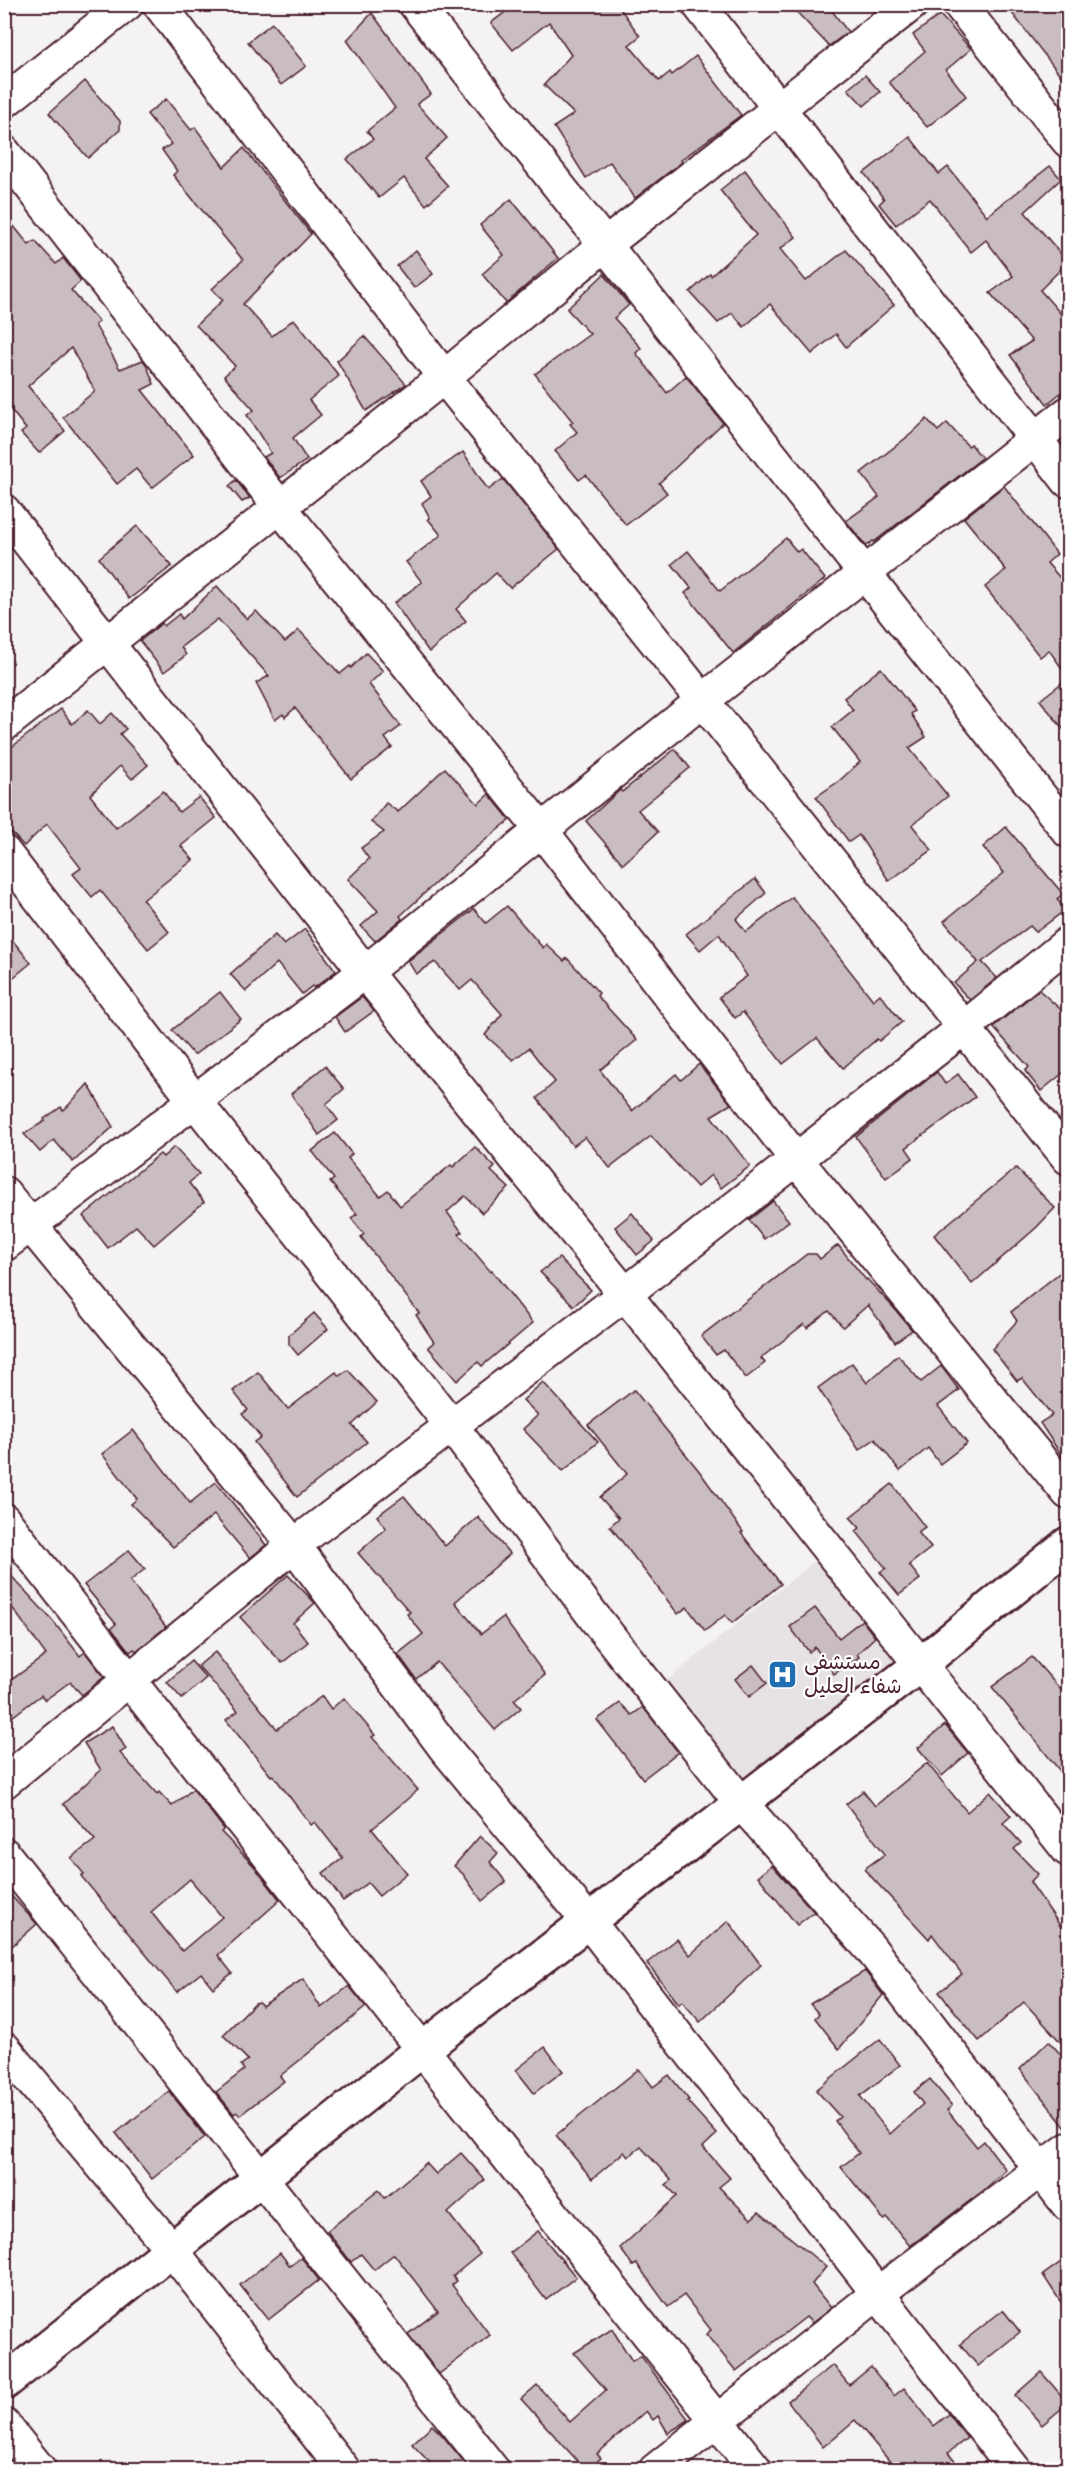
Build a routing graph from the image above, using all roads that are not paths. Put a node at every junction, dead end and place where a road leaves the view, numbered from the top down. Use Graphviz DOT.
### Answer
graph roads {
  1 [pos="127,4"];
  2 [pos="159,4"];
  3 [pos="415,4"];
  4 [pos="698,4"];
  5 [pos="912,4"];
  6 [pos="959,4"];
  7 [pos="4,102"];
  8 [pos="780,110"];
  9 [pos="1068,141"];
  10 [pos="4,152"];
  11 [pos="606,244"];
  12 [pos="444,377"];
  13 [pos="1068,413"];
  14 [pos="1035,440"];
  15 [pos="1068,481"];
  16 [pos="279,506"];
  17 [pos="4,511"];
  18 [pos="865,573"];
  19 [pos="108,645"];
  20 [pos="702,701"];
  21 [pos="4,725"];
  22 [pos="542,831"];
  23 [pos="1068,831"];
  24 [pos="4,852"];
  25 [pos="1068,943"];
  26 [pos="365,972"];
  27 [pos="965,1027"];
  28 [pos="194,1100"];
  29 [pos="795,1158"];
  30 [pos="1068,1158"];
  31 [pos="4,1192"];
  32 [pos="30,1225"];
  33 [pos="4,1245"];
  34 [pos="625,1294"];
  35 [pos="451,1425"];
  36 [pos="1068,1493"];
  37 [pos="4,1520"];
  38 [pos="1068,1544"];
  39 [pos="294,1545"];
  40 [pos="921,1664"];
  41 [pos="129,1680"];
  42 [pos="4,1782"];
  43 [pos="741,1803"];
  44 [pos="1068,1850"];
  45 [pos="4,1854"];
  46 [pos="589,1922"];
  47 [pos="4,2048"];
  48 [pos="424,2048"];
  49 [pos="1068,2149"];
  50 [pos="1041,2171"];
  51 [pos="262,2178"];
  52 [pos="1068,2205"];
  53 [pos="172,2250"];
  54 [pos="877,2294"];
  55 [pos="4,2383"];
  56 [pos="718,2421"];
  57 [pos="4,2425"];
  58 [pos="40,2469"];
  59 [pos="344,2469"];
  60 [pos="493,2469"];
  61 [pos="655,2469"];
  62 [pos="756,2469"];
  63 [pos="1015,2469"];
  1 -- 7 [label="street"];
  2 -- 12 [label="street"];
  3 -- 11 [label="street"];
  4 -- 8 [label="street"];
  5 -- 8 [label="street"];
  6 -- 9 [label="street"];
  8 -- 11 [label="street"];
  8 -- 14 [label="street"];
  10 -- 16 [label="street"];
  11 -- 12 [label="street"];
  11 -- 18 [label="street"];
  12 -- 16 [label="street"];
  12 -- 20 [label="street"];
  13 -- 14 [label="street"];
  14 -- 15 [label="street"];
  14 -- 18 [label="street"];
  16 -- 19 [label="street"];
  16 -- 22 [label="street"];
  17 -- 19 [label="street"];
  18 -- 20 [label="street"];
  18 -- 23 [label="street"];
  19 -- 21 [label="street"];
  19 -- 26 [label="street"];
  20 -- 22 [label="street"];
  20 -- 27 [label="street"];
  22 -- 26 [label="street"];
  22 -- 29 [label="street"];
  24 -- 28 [label="street"];
  25 -- 27 [label="street"];
  26 -- 28 [label="street"];
  26 -- 34 [label="street"];
  27 -- 29 [label="street"];
  27 -- 30 [label="street"];
  28 -- 32 [label="street"];
  28 -- 35 [label="street"];
  29 -- 34 [label="street"];
  29 -- 36 [label="street"];
  31 -- 32 [label="street"];
  32 -- 33 [label="street"];
  32 -- 39 [label="street"];
  34 -- 35 [label="street"];
  34 -- 40 [label="street"];
  35 -- 39 [label="street"];
  35 -- 43 [label="street"];
  37 -- 41 [label="street"];
  38 -- 40 [label="street"];
  39 -- 41 [label="street"];
  39 -- 46 [label="street"];
  40 -- 43 [label="street"];
  40 -- 44 [label="street"];
  41 -- 42 [label="street"];
  41 -- 48 [label="street"];
  43 -- 46 [label="street"];
  43 -- 50 [label="street"];
  45 -- 51 [label="street"];
  46 -- 48 [label="street"];
  46 -- 54 [label="street"];
  47 -- 53 [label="street"];
  48 -- 51 [label="street"];
  48 -- 56 [label="street"];
  49 -- 50 [label="street"];
  50 -- 52 [label="street"];
  50 -- 54 [label="street"];
  51 -- 53 [label="street"];
  51 -- 60 [label="street"];
  53 -- 55 [label="street"];
  53 -- 59 [label="street"];
  54 -- 56 [label="street"];
  54 -- 63 [label="street"];
  56 -- 61 [label="street"];
  56 -- 62 [label="street"];
  57 -- 58 [label="street"];
}
